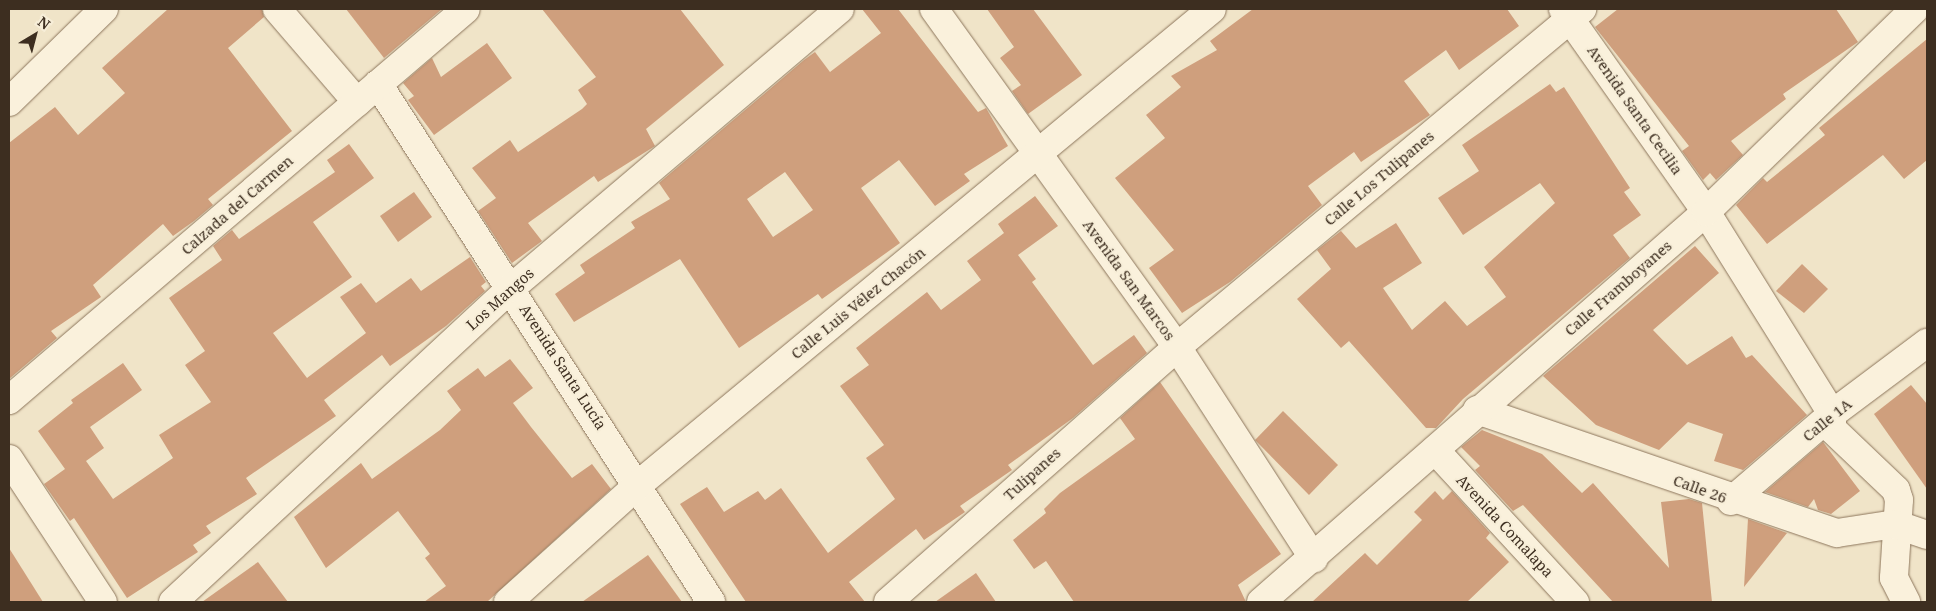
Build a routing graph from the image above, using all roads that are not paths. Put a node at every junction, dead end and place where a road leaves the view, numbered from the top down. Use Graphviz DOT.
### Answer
graph roads {
  1 [pos="104,9"];
  2 [pos="277,9"];
  3 [pos="466,9"];
  4 [pos="840,9"];
  5 [pos="934,9"];
  6 [pos="1212,9"];
  7 [pos="1915,9"];
  8 [pos="1572,12"];
  9 [pos="378,84"];
  10 [pos="14,93"];
  11 [pos="357,102"];
  12 [pos="1039,154"];
  13 [pos="1706,212"];
  14 [pos="511,288"];
  15 [pos="1927,343"];
  16 [pos="1177,346"];
  17 [pos="9,400"];
  18 [pos="1477,410"];
  19 [pos="1832,414"];
  20 [pos="1434,450"];
  21 [pos="9,459"];
  22 [pos="638,484"];
  23 [pos="1731,501"];
  24 [pos="1895,524"];
  25 [pos="1927,535"];
  26 [pos="1314,559"];
  27 [pos="1265,601"];
  28 [pos="103,602"];
  29 [pos="173,602"];
  30 [pos="508,602"];
  31 [pos="711,602"];
  32 [pos="888,602"];
  33 [pos="1575,602"];
  34 [pos="1906,602"];
  1 -- 10 [label="street"];
  2 -- 11 [label="street"];
  3 -- 9 [label="street, Calzada del Carmen"];
  4 -- 14 [label="street, Los Mangos"];
  5 -- 12 [label="street, Avenida San Marcos"];
  6 -- 12 [label="street, Calle Luis Vélez Chacón"];
  7 -- 13 [label="street, Calle Framboyanes"];
  8 -- 13 [label="street, Avenida Santa Cecilia"];
  8 -- 16 [label="street, Calle Los Tulipanes"];
  9 -- 11 [label="street, Calzada del Carmen"];
  9 -- 14 [label="street, Avenida Santa Lucía"];
  11 -- 17 [label="street, Calzada del Carmen"];
  12 -- 16 [label="street, Avenida San Marcos"];
  12 -- 22 [label="street, Calle Luis Vélez Chacón"];
  13 -- 18 [label="street, Calle Framboyanes"];
  13 -- 19 [label="street, Avenida Santa Cecilia"];
  14 -- 22 [label="street, Avenida Santa Lucía"];
  14 -- 29 [label="street, Los Mangos"];
  15 -- 19 [label="street, Calle 1A"];
  16 -- 26 [label="street, Avenida San Marcos"];
  16 -- 32 [label="street, Tulipanes"];
  18 -- 20 [label="street, Calle Framboyanes"];
  18 -- 23 [label="street, Calle 26"];
  19 -- 23 [label="street, Calle 1A"];
  19 -- 24 [label="street, Avenida Santa Cecilia"];
  20 -- 26 [label="street, Calle Framboyanes"];
  20 -- 33 [label="street, Avenida Comalapa"];
  21 -- 28 [label="street"];
  22 -- 30 [label="street, Calle Luis Vélez Chacón"];
  22 -- 31 [label="street, Avenida Santa Lucía"];
  23 -- 24 [label="street, Calle 26"];
  24 -- 25 [label="street, Calle 26"];
  24 -- 34 [label="street, Avenida Santa Cecilia"];
  26 -- 27 [label="street, Calle Framboyanes"];
}
